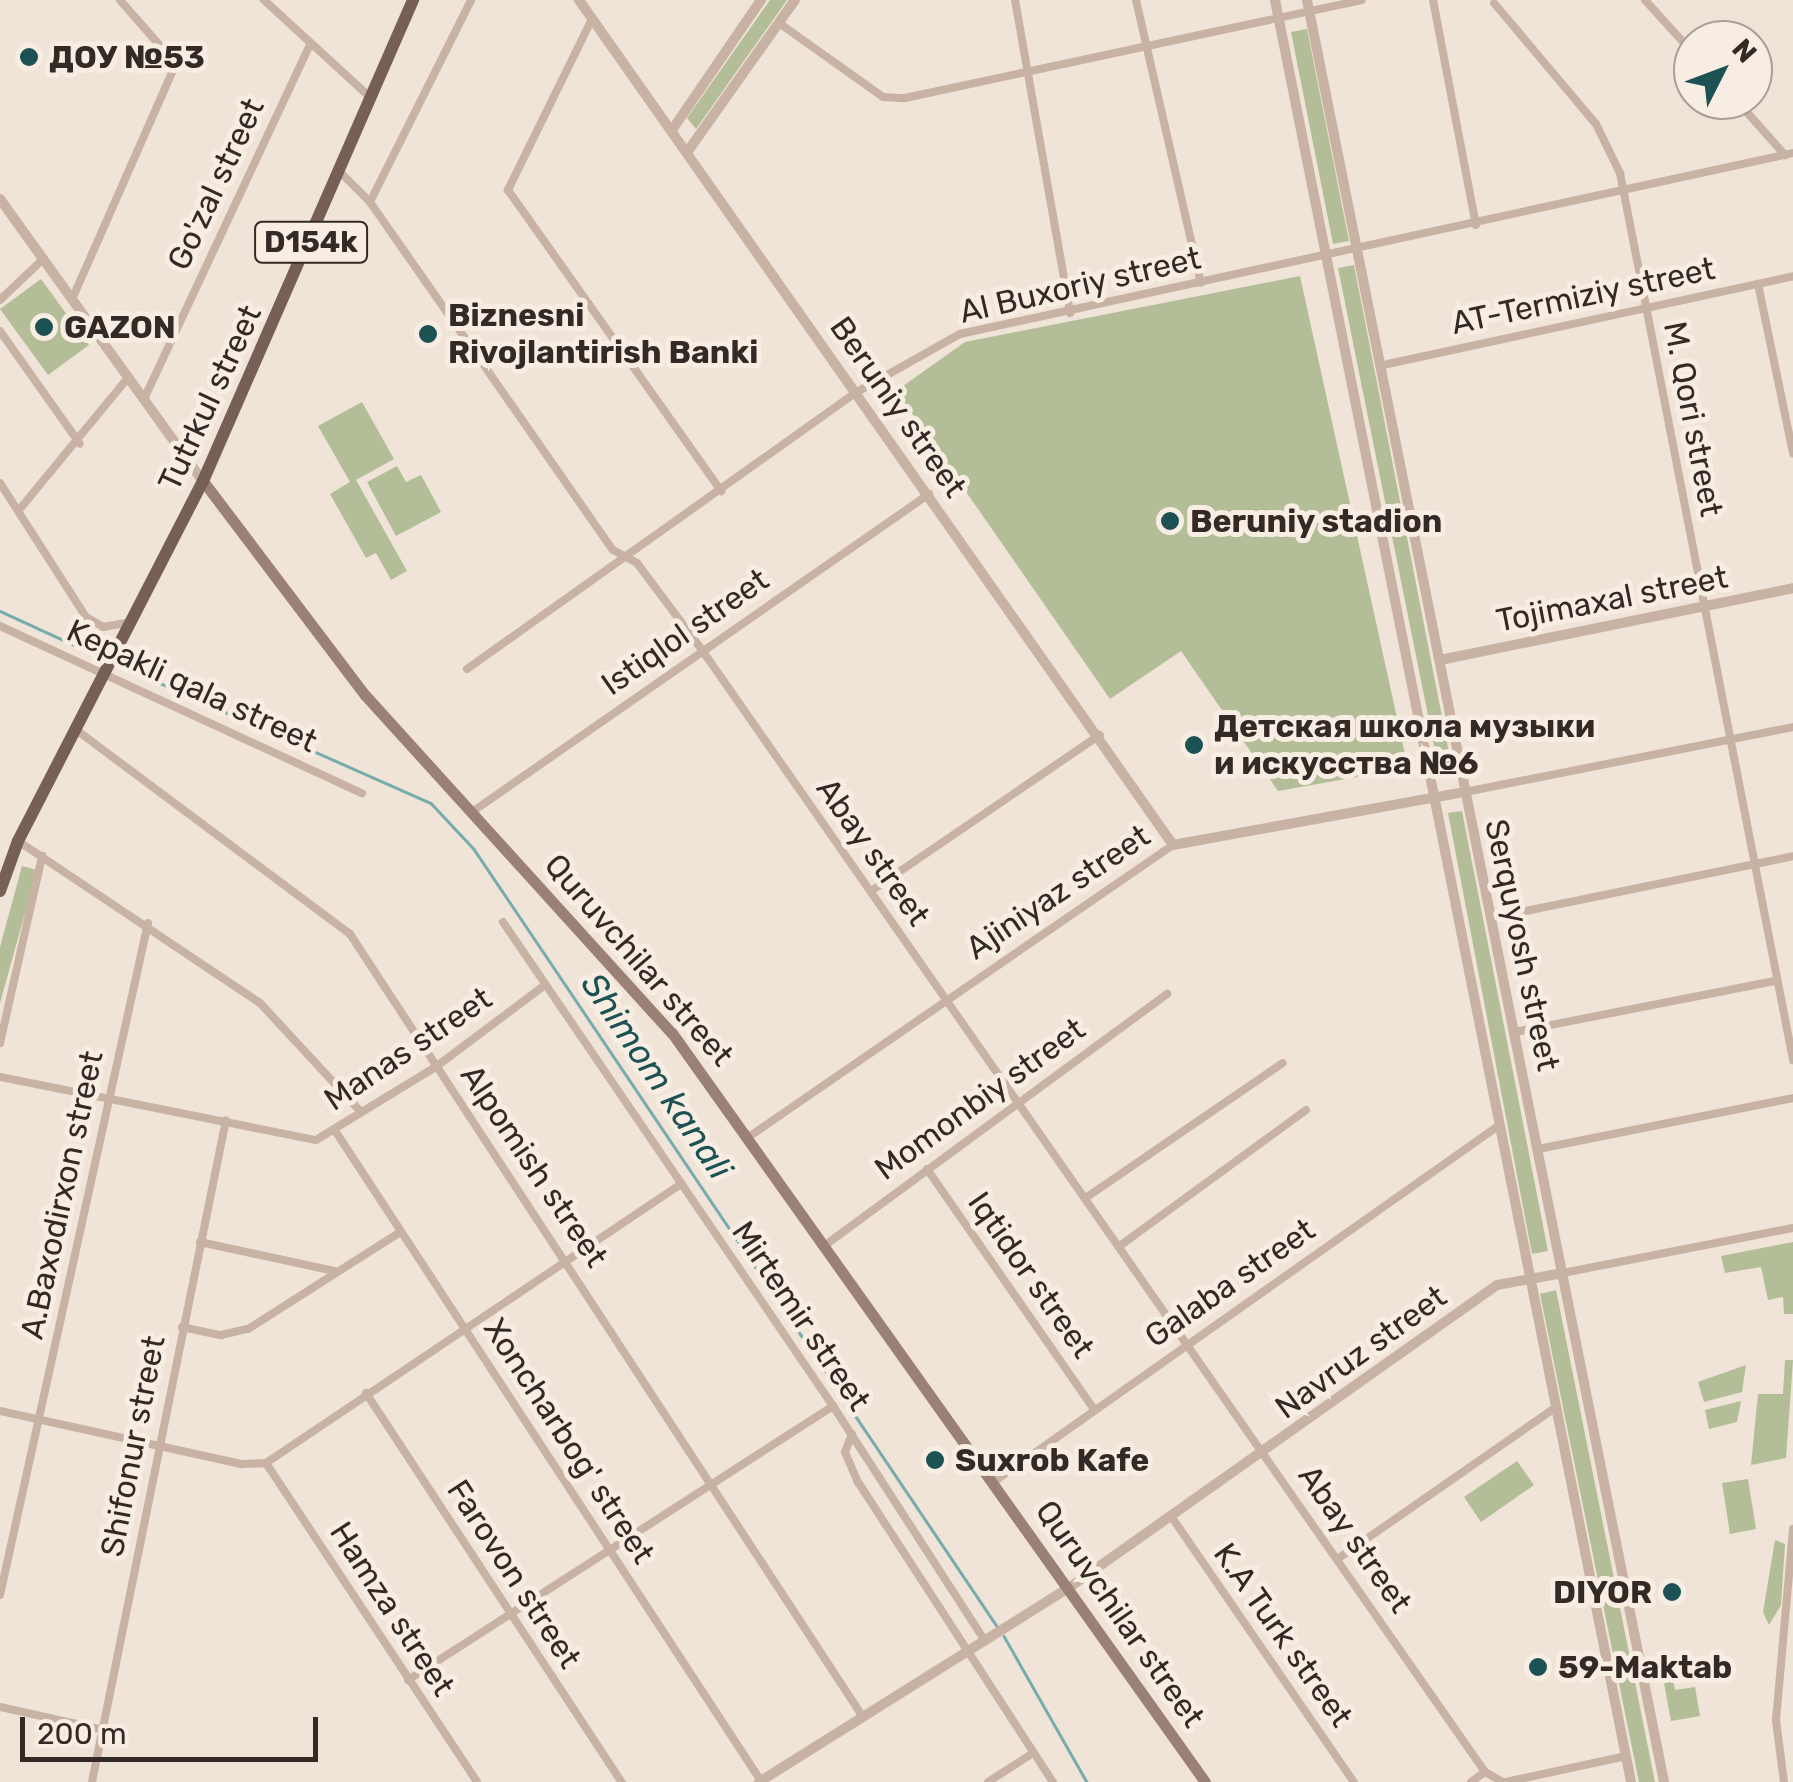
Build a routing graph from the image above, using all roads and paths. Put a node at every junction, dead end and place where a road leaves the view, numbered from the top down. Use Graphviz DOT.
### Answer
graph roads {
  1 [pos="120,0"];
  2 [pos="264,0"];
  3 [pos="413,0"];
  4 [pos="471,0"];
  5 [pos="578,0"];
  6 [pos="761,0"];
  7 [pos="795,0"];
  8 [pos="1015,0"];
  9 [pos="1136,0"];
  10 [pos="1275,0"];
  11 [pos="1362,0"];
  12 [pos="1433,0"];
  13 [pos="1645,0"];
  14 [pos="1492,1"];
  15 [pos="1308,6"];
  16 [pos="592,19"];
  17 [pos="1279,20"];
  18 [pos="779,23"];
  19 [pos="1673,31"];
  20 [pos="309,46"];
  21 [pos="1146,46"];
  22 [pos="1027,70"];
  23 [pos="371,98"];
  24 [pos="1756,120"];
  25 [pos="672,130"];
  26 [pos="688,152"];
  27 [pos="1789,154"];
  28 [pos="342,174"];
  29 [pos="1624,194"];
  30 [pos="0,199"];
  31 [pos="370,202"];
  32 [pos="1476,225"];
  33 [pos="1360,248"];
  34 [pos="1327,256"];
  35 [pos="44,259"];
  36 [pos="1793,276"];
  37 [pos="1201,283"];
  38 [pos="1758,284"];
  39 [pos="73,298"];
  40 [pos="0,300"];
  41 [pos="1647,308"];
  42 [pos="1070,313"];
  43 [pos="0,330"];
  44 [pos="1383,364"];
  45 [pos="128,378"];
  46 [pos="857,392"];
  47 [pos="144,399"];
  48 [pos="80,444"];
  49 [pos="1793,453"];
  50 [pos="203,482"];
  51 [pos="0,484"];
  52 [pos="721,491"];
  53 [pos="929,494"];
  54 [pos="19,510"];
  55 [pos="622,560"];
  56 [pos="1793,588"];
  57 [pos="1703,606"];
  58 [pos="132,622"];
  59 [pos="0,626"];
  60 [pos="702,650"];
  61 [pos="1440,660"];
  62 [pos="108,667"];
  63 [pos="466,669"];
  64 [pos="1793,726"];
  65 [pos="74,729"];
  66 [pos="1100,735"];
  67 [pos="1728,739"];
  68 [pos="1464,792"];
  69 [pos="362,793"];
  70 [pos="1436,798"];
  71 [pos="472,812"];
  72 [pos="1174,844"];
  73 [pos="10,846"];
  74 [pos="42,856"];
  75 [pos="1793,856"];
  76 [pos="1754,864"];
  77 [pos="0,891"];
  78 [pos="871,891"];
  79 [pos="1492,918"];
  80 [pos="503,922"];
  81 [pos="148,923"];
  82 [pos="1776,981"];
  83 [pos="545,985"];
  84 [pos="1168,994"];
  85 [pos="945,998"];
  86 [pos="1515,1032"];
  87 [pos="0,1043"];
  88 [pos="1793,1060"];
  89 [pos="1283,1063"];
  90 [pos="437,1066"];
  91 [pos="0,1076"];
  92 [pos="107,1098"];
  93 [pos="1793,1098"];
  94 [pos="1019,1100"];
  95 [pos="1306,1110"];
  96 [pos="361,1112"];
  97 [pos="226,1120"];
  98 [pos="1498,1126"];
  99 [pos="334,1129"];
  100 [pos="750,1136"];
  101 [pos="1538,1150"];
  102 [pos="927,1168"];
  103 [pos="681,1184"];
  104 [pos="1087,1197"];
  105 [pos="1793,1228"];
  106 [pos="400,1232"];
  107 [pos="200,1242"];
  108 [pos="1121,1245"];
  109 [pos="824,1246"];
  110 [pos="569,1263"];
  111 [pos="334,1270"];
  112 [pos="1563,1273"];
  113 [pos="1527,1276"];
  114 [pos="182,1327"];
  115 [pos="465,1329"];
  116 [pos="1189,1342"];
  117 [pos="366,1393"];
  118 [pos="833,1406"];
  119 [pos="1554,1408"];
  120 [pos="1094,1410"];
  121 [pos="0,1411"];
  122 [pos="39,1419"];
  123 [pos="852,1434"];
  124 [pos="156,1444"];
  125 [pos="1264,1453"];
  126 [pos="266,1463"];
  127 [pos="992,1482"];
  128 [pos="714,1488"];
  129 [pos="1170,1516"];
  130 [pos="1793,1529"];
  131 [pos="612,1552"];
  132 [pos="1338,1558"];
  133 [pos="1070,1587"];
  134 [pos="0,1595"];
  135 [pos="511,1616"];
  136 [pos="1790,1628"];
  137 [pos="987,1640"];
  138 [pos="966,1653"];
  139 [pos="408,1680"];
  140 [pos="0,1707"];
  141 [pos="861,1714"];
  142 [pos="104,1730"];
  143 [pos="1033,1753"];
  144 [pos="1626,1756"];
  145 [pos="1486,1772"];
  146 [pos="760,1781"];
  147 [pos="92,1782"];
  148 [pos="477,1782"];
  149 [pos="622,1782"];
  150 [pos="988,1782"];
  151 [pos="1053,1782"];
  152 [pos="1205,1782"];
  153 [pos="1354,1782"];
  154 [pos="1471,1782"];
  155 [pos="1504,1782"];
  156 [pos="1631,1782"];
  157 [pos="1664,1782"];
  158 [pos="1784,1782"];
  1 -- 39 [label="street"];
  2 -- 20 [label="street"];
  3 -- 23 [label="main road, Tutrkul street / D154k"];
  4 -- 31 [label="street"];
  5 -- 16 [label="street, Beruniy street"];
  6 -- 25 [label="street"];
  7 -- 18 [label="street"];
  8 -- 22 [label="street"];
  9 -- 21 [label="street"];
  10 -- 17 [label="street, Serquyosh street"];
  11 -- 15 [label="street"];
  12 -- 32 [label="street"];
  13 -- 19 [label="street"];
  14 -- 29 [label="street, M. Qori street"];
  15 -- 17 [label="street"];
  15 -- 33 [label="street, Serquyosh street"];
  16 -- 25 [label="street, Beruniy street"];
  16 -- 52 [label="street"];
  17 -- 21 [label="street"];
  17 -- 34 [label="street, Serquyosh street"];
  18 -- 22 [label="street"];
  18 -- 26 [label="street"];
  20 -- 23 [label="street"];
  20 -- 47 [label="street, Go'zal street"];
  21 -- 22 [label="street"];
  21 -- 37 [label="street"];
  22 -- 42 [label="street"];
  23 -- 28 [label="main road, Tutrkul street / D154k"];
  24 -- 27 [label="street"];
  25 -- 26 [label="street, Beruniy street"];
  26 -- 46 [label="street, Beruniy street"];
  27 -- 29 [label="street, Al Buxoriy street"];
  28 -- 31 [label="street, Abay street"];
  28 -- 50 [label="main road, Tutrkul street / D154k"];
  29 -- 32 [label="street, Al Buxoriy street"];
  29 -- 41 [label="street, M. Qori street"];
  30 -- 35 [label="street, Quruvchilar street"];
  31 -- 55 [label="street, Abay street"];
  32 -- 33 [label="street, Al Buxoriy street"];
  33 -- 34 [label="street, Al Buxoriy street"];
  33 -- 44 [label="street, Serquyosh street"];
  34 -- 37 [label="street, Al Buxoriy street"];
  34 -- 70 [label="street, Serquyosh street"];
  35 -- 39 [label="street, Quruvchilar street"];
  35 -- 40 [label="street"];
  36 -- 38 [label="street, AT-Termiziy street"];
  37 -- 42 [label="street, Al Buxoriy street"];
  38 -- 41 [label="street, AT-Termiziy street"];
  38 -- 49 [label="street"];
  39 -- 45 [label="street, Quruvchilar street"];
  41 -- 44 [label="street, AT-Termiziy street"];
  41 -- 57 [label="street, M. Qori street"];
  42 -- 46 [label="street, Al Buxoriy street"];
  43 -- 48 [label="street"];
  44 -- 61 [label="street, Serquyosh street"];
  45 -- 47 [label="street, Quruvchilar street"];
  45 -- 48 [label="street"];
  46 -- 52 [label="street, Al Buxoriy street"];
  46 -- 53 [label="street, Beruniy street"];
  47 -- 50 [label="street, Quruvchilar street"];
  48 -- 54 [label="street"];
  50 -- 58 [label="main road, Tutrkul street / D154k"];
  50 -- 71 [label="main road, Quruvchilar street"];
  51 -- 54 [label="street"];
  52 -- 55 [label="street, Al Buxoriy street"];
  53 -- 60 [label="street, Istiqlol street"];
  53 -- 66 [label="street, Beruniy street"];
  54 -- 58 [label="street"];
  55 -- 60 [label="street, Abay street"];
  55 -- 63 [label="street, Al Buxoriy street"];
  56 -- 57 [label="street, Tojimaxal street"];
  57 -- 61 [label="street, Tojimaxal street"];
  57 -- 67 [label="street, M. Qori street"];
  58 -- 62 [label="main road, Tutrkul street / D154k"];
  59 -- 62 [label="street, Kepakli qala street"];
  60 -- 71 [label="street, Istiqlol street"];
  60 -- 78 [label="street, Abay street"];
  61 -- 68 [label="street, Serquyosh street"];
  62 -- 65 [label="main road, D154k"];
  62 -- 69 [label="street, Kepakli qala street"];
  64 -- 67 [label="street, Ajiniyaz street"];
  65 -- 73 [label="main road, D154k"];
  65 -- 90 [label="street, Alpomish street"];
  66 -- 72 [label="street, Beruniy street"];
  66 -- 78 [label="street"];
  67 -- 68 [label="street, Ajiniyaz street"];
  67 -- 76 [label="street, M. Qori street"];
  68 -- 70 [label="street, Ajiniyaz street"];
  68 -- 79 [label="street, Serquyosh street"];
  70 -- 72 [label="street, Ajiniyaz street"];
  70 -- 98 [label="street, Serquyosh street"];
  71 -- 100 [label="main road, Quruvchilar street"];
  72 -- 85 [label="street, Ajiniyaz street"];
  73 -- 74 [label="street"];
  73 -- 77 [label="main road, D154k"];
  74 -- 81 [label="street"];
  74 -- 87 [label="street"];
  75 -- 76 [label="street"];
  76 -- 79 [label="street"];
  76 -- 82 [label="street, M. Qori street"];
  78 -- 85 [label="street, Abay street"];
  79 -- 86 [label="street, Serquyosh street"];
  80 -- 83 [label="street, Mirtemir street"];
  81 -- 92 [label="street, A.Baxodirxon street"];
  81 -- 96 [label="street"];
  82 -- 86 [label="street"];
  82 -- 88 [label="street, M. Qori street"];
  83 -- 90 [label="street, Manas street"];
  83 -- 103 [label="street, Mirtemir street"];
  84 -- 94 [label="street, Momonbiy street"];
  85 -- 94 [label="street, Abay street"];
  85 -- 100 [label="street, Ajiniyaz street"];
  86 -- 101 [label="street, Serquyosh street"];
  89 -- 104 [label="street"];
  90 -- 96 [label="street, Manas street"];
  90 -- 110 [label="street, Alpomish street"];
  91 -- 92 [label="street, Manas street"];
  92 -- 97 [label="street, Manas street"];
  92 -- 122 [label="street, A.Baxodirxon street"];
  93 -- 101 [label="street"];
  94 -- 102 [label="street, Momonbiy street"];
  94 -- 104 [label="street, Abay street"];
  95 -- 108 [label="street"];
  96 -- 99 [label="street, Manas street"];
  97 -- 99 [label="street, Manas street"];
  97 -- 107 [label="street, Shifonur street"];
  98 -- 113 [label="street, Serquyosh street"];
  98 -- 116 [label="street, Galaba street"];
  99 -- 106 [label="street, Xoncharbog' street"];
  100 -- 109 [label="main road, Quruvchilar street"];
  101 -- 112 [label="street, Serquyosh street"];
  102 -- 109 [label="street, Momonbiy street"];
  102 -- 120 [label="street, Iqtidor street"];
  103 -- 110 [label="street"];
  103 -- 118 [label="street, Mirtemir street"];
  104 -- 108 [label="street, Abay street"];
  105 -- 112 [label="street, Navruz street"];
  106 -- 111 [label="street"];
  106 -- 115 [label="street, Xoncharbog' street"];
  107 -- 111 [label="street"];
  107 -- 114 [label="street, Shifonur street"];
  108 -- 116 [label="street, Abay street"];
  109 -- 127 [label="main road, Quruvchilar street"];
  110 -- 115 [label="street"];
  110 -- 128 [label="street, Alpomish street"];
  111 -- 114 [label="street"];
  112 -- 113 [label="street, Navruz street"];
  112 -- 157 [label="street, Serquyosh street"];
  113 -- 119 [label="street, Serquyosh street"];
  113 -- 125 [label="street, Navruz street"];
  114 -- 124 [label="street, Shifonur street"];
  115 -- 117 [label="street"];
  115 -- 131 [label="street, Xoncharbog' street"];
  116 -- 120 [label="street, Galaba street"];
  116 -- 125 [label="street, Abay street"];
  117 -- 126 [label="street"];
  117 -- 135 [label="street, Farovon street"];
  118 -- 123 [label="street, Mirtemir street"];
  118 -- 128 [label="street"];
  119 -- 132 [label="street"];
  119 -- 144 [label="street, Serquyosh street"];
  120 -- 127 [label="street, Galaba street"];
  121 -- 122 [label="street"];
  122 -- 124 [label="street"];
  122 -- 134 [label="street, A.Baxodirxon street"];
  123 -- 137 [label="street, Mirtemir street"];
  123 -- 138 [label="street"];
  124 -- 126 [label="street"];
  124 -- 142 [label="street, Shifonur street"];
  125 -- 129 [label="street, Navruz street"];
  125 -- 132 [label="street, Abay street"];
  126 -- 139 [label="street, Hamza street"];
  127 -- 133 [label="main road, Quruvchilar street"];
  128 -- 131 [label="street"];
  128 -- 141 [label="street, Alpomish street"];
  129 -- 133 [label="street, Navruz street"];
  129 -- 153 [label="street, K.A Turk street"];
  130 -- 136 [label="street"];
  131 -- 135 [label="street"];
  131 -- 146 [label="street, Xoncharbog' street"];
  132 -- 145 [label="street, Abay street"];
  133 -- 137 [label="street, Navruz street"];
  133 -- 152 [label="main road, Quruvchilar street"];
  135 -- 139 [label="street"];
  135 -- 149 [label="street, Farovon street"];
  136 -- 158 [label="street"];
  137 -- 138 [label="street"];
  138 -- 141 [label="street"];
  138 -- 143 [label="street"];
  139 -- 148 [label="street, Hamza street"];
  140 -- 142 [label="street"];
  141 -- 146 [label="street"];
  142 -- 147 [label="street, Shifonur street"];
  143 -- 150 [label="street"];
  143 -- 151 [label="street"];
  144 -- 155 [label="street"];
  144 -- 156 [label="street, Serquyosh street"];
  145 -- 154 [label="street"];
  145 -- 155 [label="street"];
}
